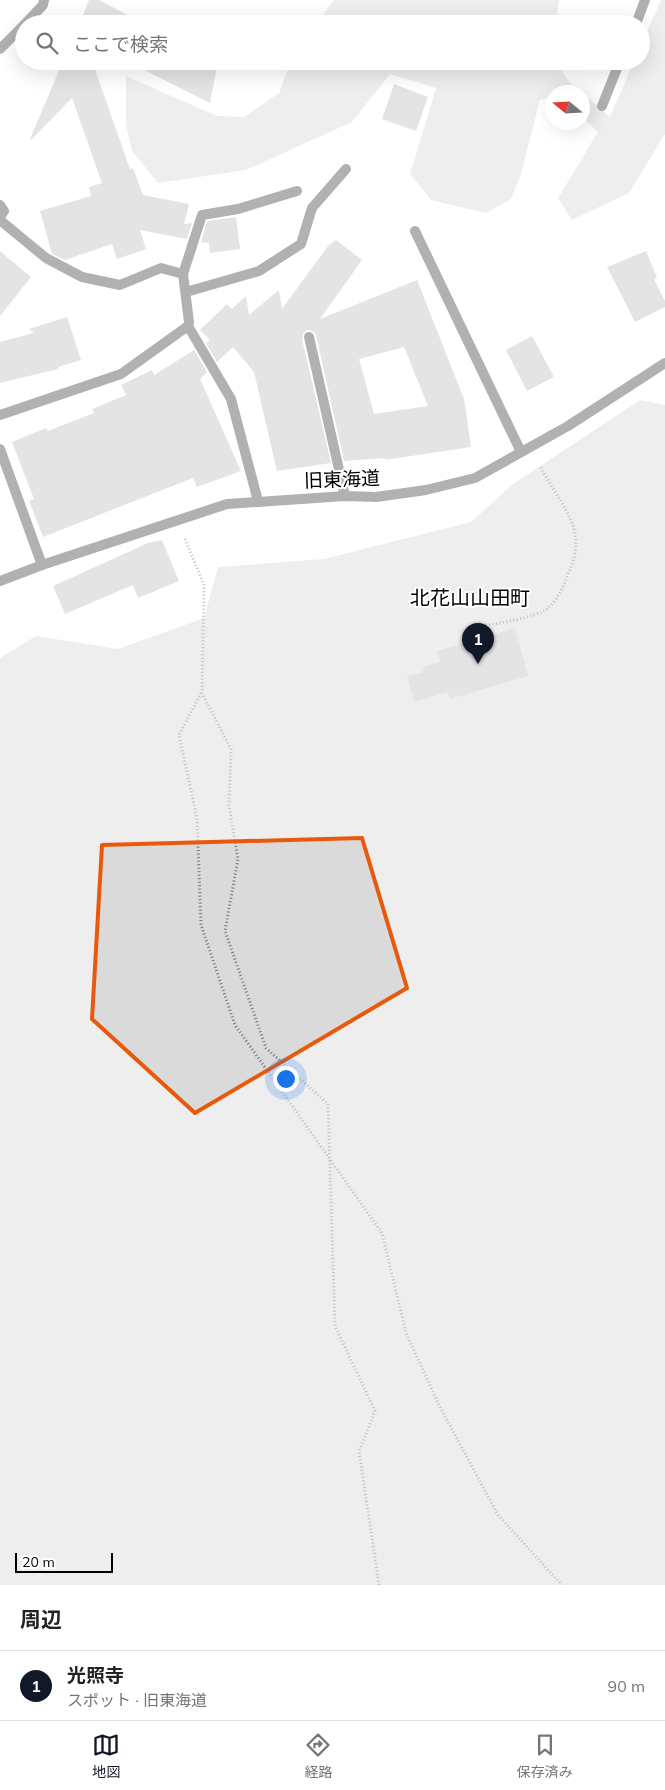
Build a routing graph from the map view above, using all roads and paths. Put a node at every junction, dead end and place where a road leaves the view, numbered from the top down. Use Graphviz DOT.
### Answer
graph roads {
  1 [pos="44,0"];
  2 [pos="645,0"];
  3 [pos="33,15"];
  4 [pos="639,15"];
  5 [pos="15,33"];
  6 [pos="0,49"];
  7 [pos="616,70"];
  8 [pos="602,106"];
  9 [pos="346,169"];
  10 [pos="296,191"];
  11 [pos="0,205"];
  12 [pos="0,218"];
  13 [pos="416,231"];
  14 [pos="183,274"];
  15 [pos="186,292"];
  16 [pos="188,326"];
  17 [pos="309,337"];
  18 [pos="665,363"];
  19 [pos="0,415"];
  20 [pos="0,449"];
  21 [pos="526,450"];
  22 [pos="345,496"];
  23 [pos="258,501"];
  24 [pos="178,520"];
  25 [pos="42,565"];
  26 [pos="0,582"];
  27 [pos="472,641"];
  28 [pos="202,692"];
  29 [pos="330,1158"];
  30 [pos="379,1585"];
  31 [pos="562,1585"];
  1 -- 3 [label="street"];
  2 -- 4 [label="street"];
  5 -- 6 [label="street"];
  7 -- 8 [label="street"];
  9 -- 15 [label="street"];
  10 -- 14 [label="street"];
  11 -- 12 [label="street"];
  12 -- 14 [label="street"];
  13 -- 21 [label="street"];
  14 -- 15 [label="street"];
  15 -- 16 [label="street"];
  16 -- 19 [label="street"];
  16 -- 23 [label="street"];
  17 -- 22 [label="street"];
  18 -- 21 [label="street, 旧東海道"];
  20 -- 25 [label="street"];
  21 -- 22 [label="street, 旧東海道"];
  21 -- 27 [label="path"];
  22 -- 23 [label="street, 旧東海道"];
  23 -- 24 [label="street, 旧東海道"];
  24 -- 25 [label="street, 旧東海道"];
  24 -- 28 [label="path"];
  25 -- 26 [label="street, 旧東海道"];
  28 -- 29 [label="path"];
  28 -- 29 [label="path"];
  29 -- 30 [label="path"];
  29 -- 31 [label="path"];
}
